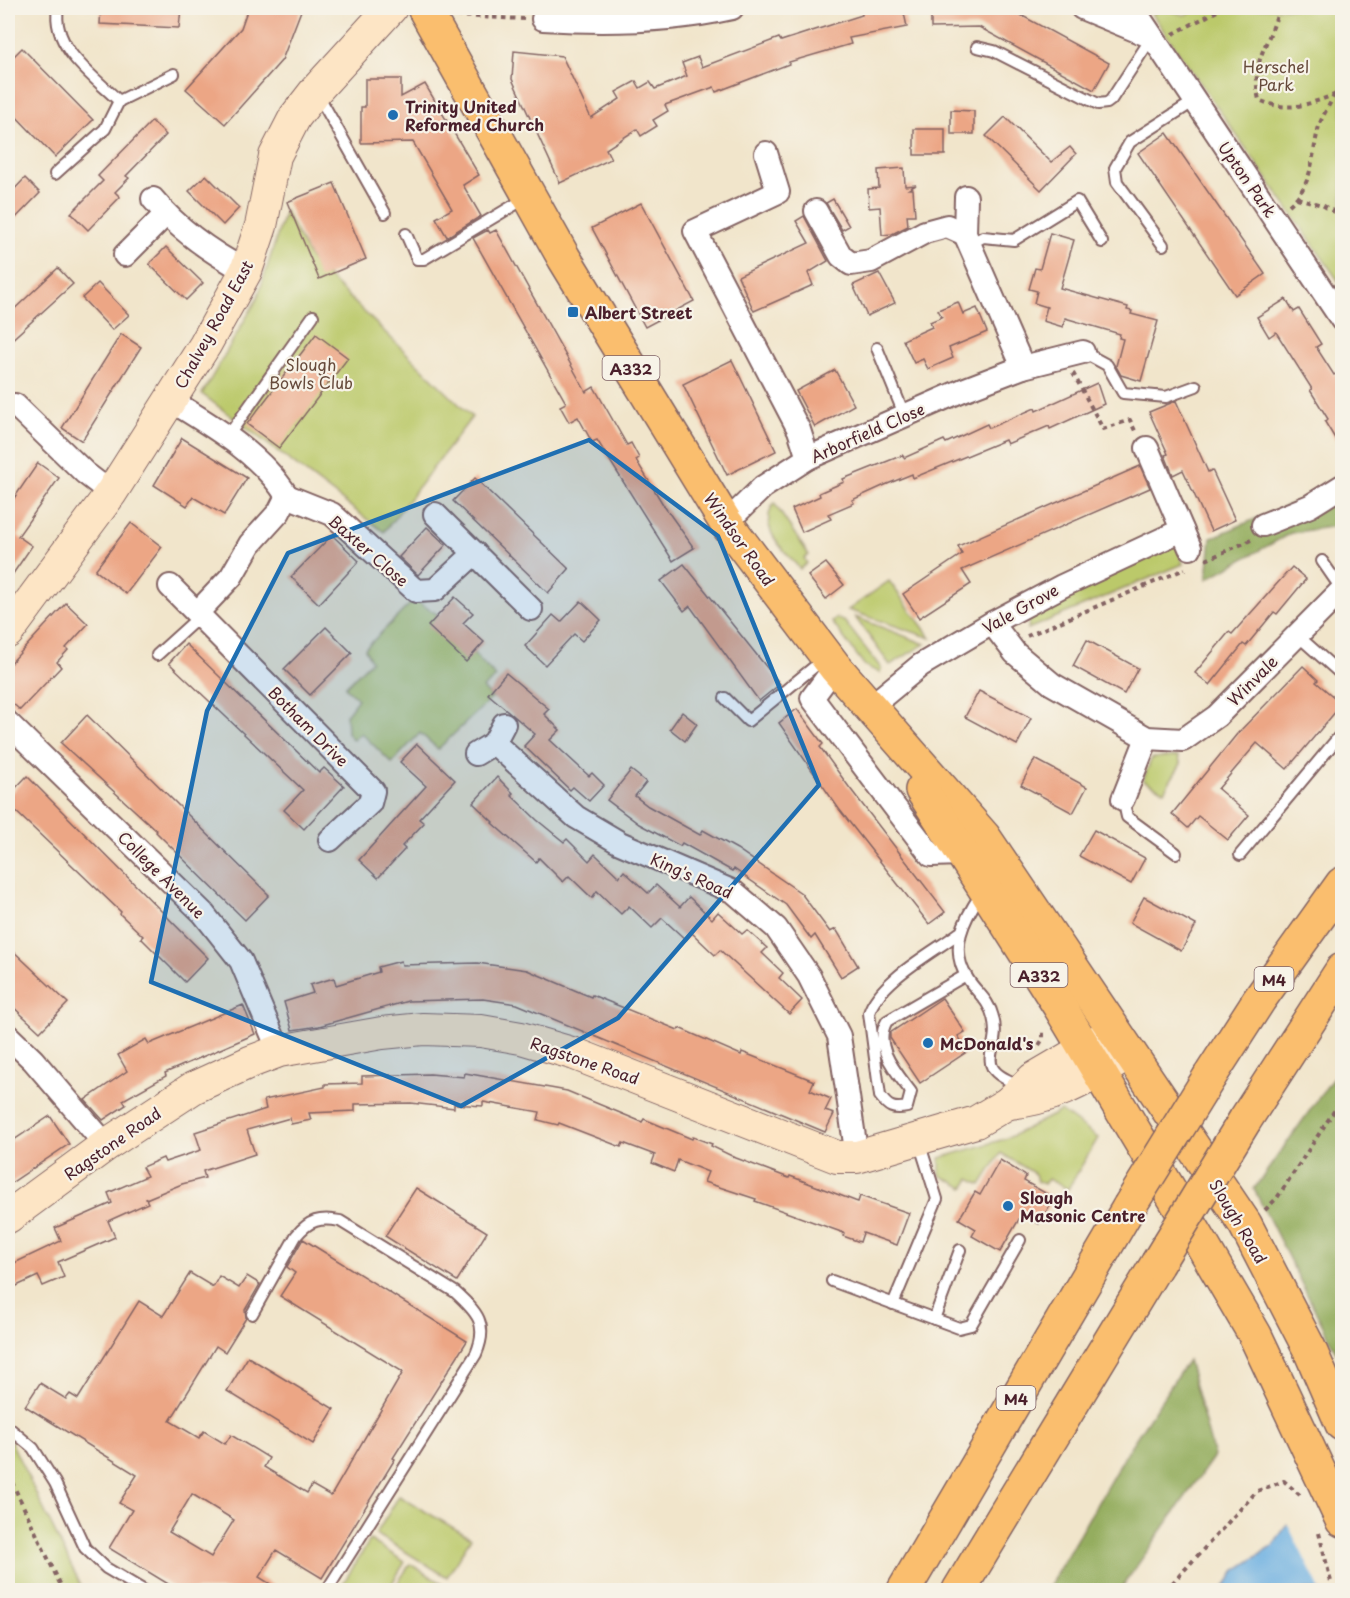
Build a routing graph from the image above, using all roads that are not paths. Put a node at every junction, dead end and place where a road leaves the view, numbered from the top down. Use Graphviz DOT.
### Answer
graph roads {
  1 [pos="58,8"];
  2 [pos="391,8"];
  3 [pos="732,8"];
  4 [pos="1082,8"];
  5 [pos="1132,8"];
  6 [pos="426,11"];
  7 [pos="543,19"];
  8 [pos="1154,40"];
  9 [pos="976,47"];
  10 [pos="174,74"];
  11 [pos="316,90"];
  12 [pos="119,101"];
  13 [pos="1193,102"];
  14 [pos="766,153"];
  15 [pos="55,174"];
  16 [pos="529,196"];
  17 [pos="966,197"];
  18 [pos="816,211"];
  19 [pos="385,213"];
  20 [pos="406,234"];
  21 [pos="967,239"];
  22 [pos="1102,242"];
  23 [pos="1163,245"];
  24 [pos="125,255"];
  25 [pos="246,272"];
  26 [pos="313,316"];
  27 [pos="1342,321"];
  28 [pos="877,348"];
  29 [pos="1074,355"];
  30 [pos="1023,367"];
  31 [pos="1196,386"];
  32 [pos="170,400"];
  33 [pos="15,405"];
  34 [pos="904,414"];
  35 [pos="228,436"];
  36 [pos="1147,448"];
  37 [pos="808,458"];
  38 [pos="1342,486"];
  39 [pos="111,493"];
  40 [pos="287,496"];
  41 [pos="435,514"];
  42 [pos="726,523"];
  43 [pos="1263,525"];
  44 [pos="475,553"];
  45 [pos="1322,561"];
  46 [pos="170,586"];
  47 [pos="1342,590"];
  48 [pos="531,609"];
  49 [pos="198,615"];
  50 [pos="992,623"];
  51 [pos="8,632"];
  52 [pos="1297,635"];
  53 [pos="157,655"];
  54 [pos="831,662"];
  55 [pos="1342,675"];
  56 [pos="724,698"];
  57 [pos="870,707"];
  58 [pos="8,723"];
  59 [pos="1342,733"];
  60 [pos="1147,738"];
  61 [pos="491,741"];
  62 [pos="1123,799"];
  63 [pos="330,840"];
  64 [pos="1176,853"];
  65 [pos="961,854"];
  66 [pos="1240,855"];
  67 [pos="994,876"];
  68 [pos="1342,884"];
  69 [pos="959,933"];
  70 [pos="1342,970"];
  71 [pos="966,975"];
  72 [pos="8,1036"];
  73 [pos="1122,1042"];
  74 [pos="279,1051"];
  75 [pos="1091,1061"];
  76 [pos="1016,1095"];
  77 [pos="918,1140"];
  78 [pos="106,1145"];
  79 [pos="857,1157"];
  80 [pos="8,1217"];
  81 [pos="1020,1240"];
  82 [pos="960,1250"];
  83 [pos="832,1281"];
  84 [pos="893,1304"];
  85 [pos="252,1314"];
  86 [pos="934,1319"];
  87 [pos="1342,1424"];
  88 [pos="8,1427"];
  89 [pos="1342,1521"];
  90 [pos="143,1590"];
  91 [pos="327,1590"];
  92 [pos="904,1590"];
  93 [pos="958,1590"];
  1 -- 12 [label="lane"];
  2 -- 11 [label="main road, Chalvey Road East"];
  3 -- 7 [label="street"];
  4 -- 8 [label="street"];
  5 -- 8 [label="street, Upton Park"];
  6 -- 16 [label="main road, Windsor Road / A332"];
  8 -- 9 [label="lane"];
  8 -- 13 [label="street, Upton Park"];
  10 -- 12 [label="lane"];
  11 -- 19 [label="lane"];
  11 -- 25 [label="main road, Chalvey Road East"];
  12 -- 15 [label="lane"];
  13 -- 23 [label="lane"];
  13 -- 27 [label="street, Upton Park"];
  14 -- 37 [label="street"];
  16 -- 20 [label="lane"];
  16 -- 42 [label="main road, Windsor Road / A332"];
  17 -- 21 [label="street"];
  18 -- 21 [label="street"];
  21 -- 22 [label="lane"];
  21 -- 30 [label="street"];
  24 -- 25 [label="street"];
  25 -- 32 [label="main road, Chalvey Road East"];
  26 -- 35 [label="lane"];
  28 -- 34 [label="lane"];
  29 -- 30 [label="street, Arborfield Close"];
  29 -- 31 [label="lane"];
  30 -- 34 [label="street, Arborfield Close"];
  32 -- 35 [label="street"];
  32 -- 39 [label="main road, Chalvey Road East"];
  33 -- 39 [label="street"];
  34 -- 37 [label="street, Arborfield Close"];
  35 -- 40 [label="street"];
  36 -- 50 [label="street, Vale Grove"];
  37 -- 42 [label="street, Arborfield Close"];
  38 -- 43 [label="street"];
  39 -- 51 [label="main road, Chalvey Road East"];
  40 -- 44 [label="street, Baxter Close"];
  40 -- 49 [label="street"];
  41 -- 44 [label="street"];
  42 -- 54 [label="main road, Windsor Road / A332"];
  44 -- 48 [label="street"];
  45 -- 47 [label="lane"];
  46 -- 49 [label="street, Botham Drive"];
  47 -- 52 [label="street, Winvale"];
  49 -- 53 [label="lane"];
  49 -- 63 [label="street, Botham Drive"];
  50 -- 57 [label="street, Vale Grove"];
  50 -- 60 [label="street, Winvale"];
  52 -- 55 [label="lane"];
  52 -- 60 [label="street, Winvale"];
  54 -- 56 [label="lane"];
  54 -- 57 [label="main road, Windsor Road / A332"];
  54 -- 65 [label="street"];
  57 -- 65 [label="main road, A332"];
  57 -- 67 [label="main road, Windsor Road / A332"];
  58 -- 74 [label="street, College Avenue"];
  59 -- 66 [label="lane"];
  60 -- 62 [label="street"];
  61 -- 79 [label="street, King's Road"];
  62 -- 64 [label="lane"];
  65 -- 67 [label="main road, A332"];
  67 -- 69 [label="lane"];
  67 -- 73 [label="main road, Windsor Road / A332"];
  67 -- 75 [label="main road, A332"];
  68 -- 92 [label="main road, M4, bridge"];
  69 -- 71 [label="lane"];
  69 -- 71 [label="lane"];
  70 -- 93 [label="main road, bridge"];
  71 -- 76 [label="lane"];
  72 -- 78 [label="street"];
  73 -- 75 [label="main road, Ragstone Road"];
  73 -- 87 [label="main road, Slough Road / A332"];
  74 -- 78 [label="main road, Ragstone Road"];
  74 -- 79 [label="main road, Ragstone Road"];
  75 -- 76 [label="main road, Ragstone Road"];
  75 -- 89 [label="main road, A332"];
  76 -- 77 [label="main road, Ragstone Road"];
  77 -- 79 [label="main road, Ragstone Road"];
  77 -- 84 [label="lane"];
  78 -- 80 [label="main road, Ragstone Road"];
  81 -- 86 [label="lane"];
  82 -- 86 [label="lane"];
  83 -- 84 [label="lane"];
  84 -- 86 [label="lane"];
  85 -- 91 [label="lane"];
  88 -- 90 [label="lane"];
}
